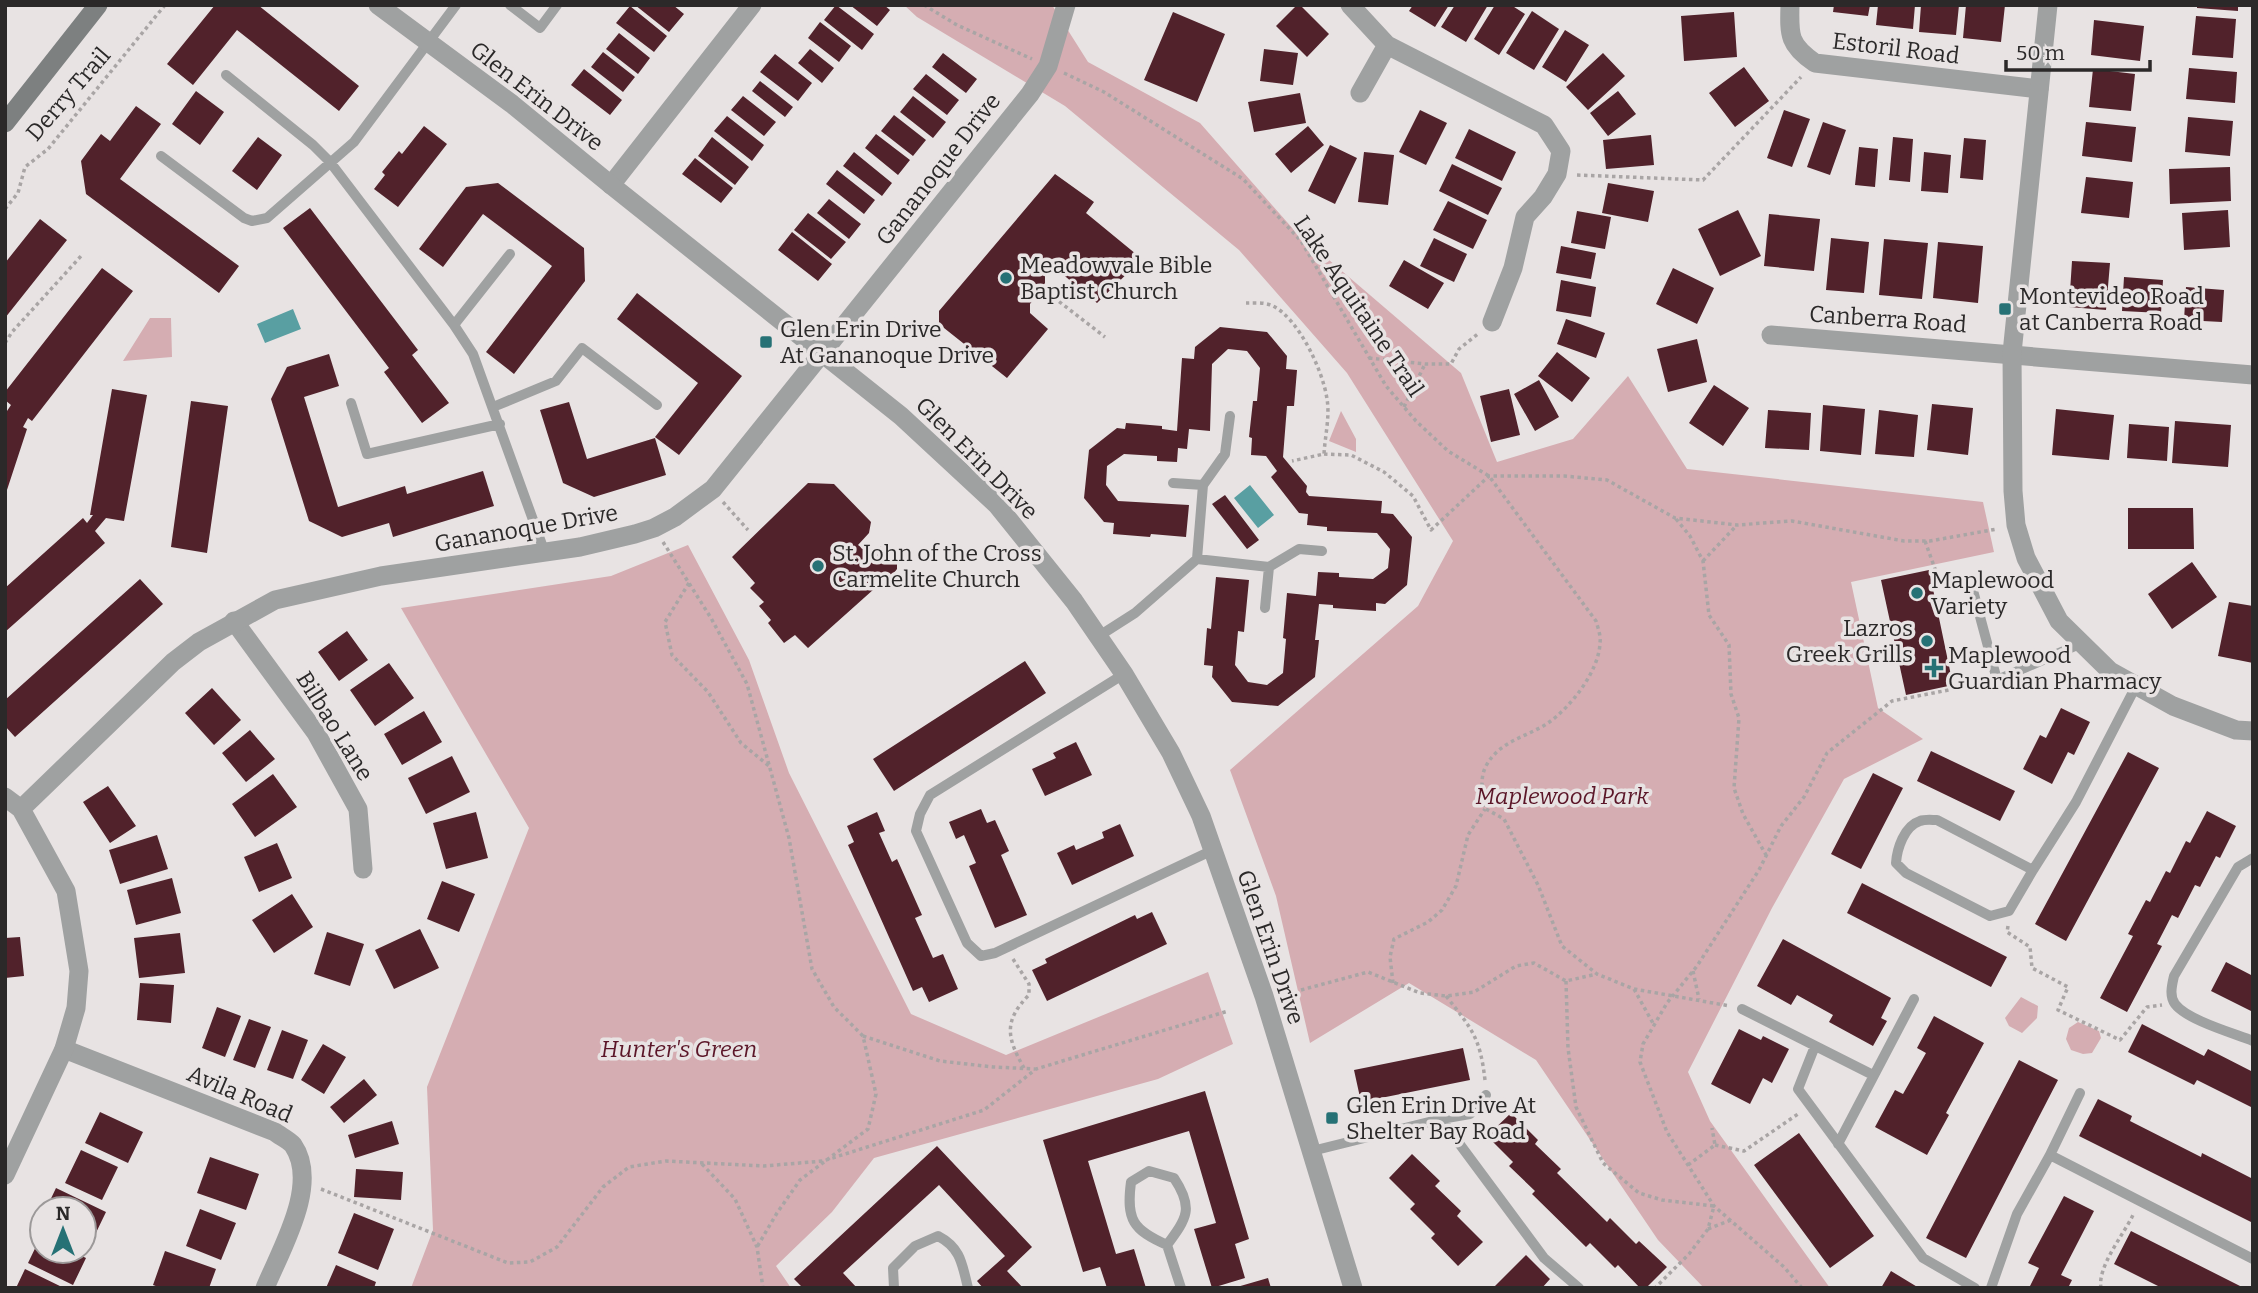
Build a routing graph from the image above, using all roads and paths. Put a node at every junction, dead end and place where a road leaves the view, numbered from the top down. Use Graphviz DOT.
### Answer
graph roads {
  1 [pos="98,5"];
  2 [pos="166,5"];
  3 [pos="378,5"];
  4 [pos="456,5"];
  5 [pos="510,5"];
  6 [pos="556,5"];
  7 [pos="752,5"];
  8 [pos="924,5"];
  9 [pos="1066,5"];
  10 [pos="1350,5"];
  11 [pos="1790,5"];
  12 [pos="2048,5"];
  13 [pos="429,44"];
  14 [pos="1387,45"];
  15 [pos="1815,63"];
  16 [pos="1048,66"];
  17 [pos="226,75"];
  18 [pos="2039,89"];
  19 [pos="1360,93"];
  20 [pos="5,123"];
  21 [pos="161,156"];
  22 [pos="330,162"];
  23 [pos="1557,174"];
  24 [pos="611,185"];
  25 [pos="5,209"];
  26 [pos="510,254"];
  27 [pos="82,255"];
  28 [pos="1048,293"];
  29 [pos="1246,303"];
  30 [pos="1492,322"];
  31 [pos="454,325"];
  32 [pos="1770,335"];
  33 [pos="1105,337"];
  34 [pos="5,343"];
  35 [pos="2012,353"];
  36 [pos="822,355"];
  37 [pos="1368,358"];
  38 [pos="1425,363"];
  39 [pos="2253,375"];
  40 [pos="351,403"];
  41 [pos="657,405"];
  42 [pos="493,407"];
  43 [pos="1404,407"];
  44 [pos="1230,416"];
  45 [pos="500,424"];
  46 [pos="1324,454"];
  47 [pos="1292,461"];
  48 [pos="1489,476"];
  49 [pos="1174,483"];
  50 [pos="1203,485"];
  51 [pos="713,489"];
  52 [pos="1675,518"];
  53 [pos="1737,525"];
  54 [pos="2016,525"];
  55 [pos="654,528"];
  56 [pos="748,530"];
  57 [pos="1925,541"];
  58 [pos="1322,551"];
  59 [pos="545,552"];
  60 [pos="1197,559"];
  61 [pos="1703,561"];
  62 [pos="1269,567"];
  63 [pos="1938,580"];
  64 [pos="690,583"];
  65 [pos="1971,583"];
  66 [pos="1265,608"];
  67 [pos="234,621"];
  68 [pos="1099,636"];
  69 [pos="2082,643"];
  70 [pos="1124,674"];
  71 [pos="1997,680"];
  72 [pos="2136,686"];
  73 [pos="2253,732"];
  74 [pos="769,766"];
  75 [pos="5,797"];
  76 [pos="21,809"];
  77 [pos="1485,809"];
  78 [pos="1213,850"];
  79 [pos="1766,855"];
  80 [pos="2253,858"];
  81 [pos="363,869"];
  82 [pos="2032,870"];
  83 [pos="2009,911"];
  84 [pos="1006,947"];
  85 [pos="1693,971"];
  86 [pos="1597,974"];
  87 [pos="1566,981"];
  88 [pos="1393,983"];
  89 [pos="1634,989"];
  90 [pos="1301,990"];
  91 [pos="1446,996"];
  92 [pos="1672,997"];
  93 [pos="1699,999"];
  94 [pos="1914,999"];
  95 [pos="2174,1003"];
  96 [pos="1742,1009"];
  97 [pos="1228,1011"];
  98 [pos="1654,1025"];
  99 [pos="863,1036"];
  100 [pos="2253,1041"];
  101 [pos="1815,1046"];
  102 [pos="64,1049"];
  103 [pos="1024,1068"];
  104 [pos="1036,1069"];
  105 [pos="1873,1075"];
  106 [pos="2080,1093"];
  107 [pos="1486,1095"];
  108 [pos="1810,1106"];
  109 [pos="1441,1119"];
  110 [pos="1712,1128"];
  111 [pos="1838,1144"];
  112 [pos="1715,1145"];
  113 [pos="1312,1152"];
  114 [pos="2050,1155"];
  115 [pos="823,1161"];
  116 [pos="700,1163"];
  117 [pos="1688,1165"];
  118 [pos="5,1175"];
  119 [pos="303,1182"];
  120 [pos="2140,1200"];
  121 [pos="1714,1206"];
  122 [pos="1731,1220"];
  123 [pos="1708,1229"];
  124 [pos="1167,1245"];
  125 [pos="757,1247"];
  126 [pos="2253,1259"];
  127 [pos="265,1288"];
  128 [pos="763,1288"];
  129 [pos="894,1288"];
  130 [pos="968,1288"];
  131 [pos="1181,1288"];
  132 [pos="1353,1288"];
  133 [pos="1579,1288"];
  134 [pos="1655,1288"];
  135 [pos="1802,1288"];
  136 [pos="1975,1288"];
  137 [pos="1991,1288"];
  138 [pos="2101,1288"];
  1 -- 20 [label="main road"];
  2 -- 25 [label="path, Derry Trail"];
  3 -- 13 [label="street, Glen Erin Drive"];
  4 -- 13 [label="lane"];
  5 -- 6 [label="lane"];
  7 -- 24 [label="street"];
  8 -- 16 [label="path, Lake Aquitaine Trail"];
  9 -- 16 [label="street, Gananoque Drive"];
  10 -- 14 [label="street"];
  11 -- 15 [label="street, Estoril Road"];
  12 -- 18 [label="street"];
  13 -- 22 [label="lane"];
  13 -- 24 [label="street, Glen Erin Drive"];
  14 -- 19 [label="street"];
  14 -- 23 [label="street"];
  15 -- 18 [label="street, Estoril Road"];
  15 -- 23 [label="path"];
  16 -- 36 [label="street, Gananoque Drive"];
  16 -- 37 [label="path, Lake Aquitaine Trail"];
  17 -- 22 [label="lane"];
  18 -- 35 [label="street"];
  21 -- 22 [label="lane"];
  22 -- 31 [label="lane"];
  23 -- 30 [label="street"];
  24 -- 36 [label="street, Glen Erin Drive"];
  26 -- 31 [label="lane"];
  27 -- 34 [label="path"];
  28 -- 33 [label="path"];
  29 -- 46 [label="path"];
  30 -- 38 [label="path"];
  31 -- 42 [label="lane"];
  32 -- 35 [label="street, Canberra Road"];
  35 -- 39 [label="street, Canberra Road"];
  35 -- 54 [label="street"];
  36 -- 51 [label="street, Gananoque Drive"];
  36 -- 68 [label="street, Glen Erin Drive"];
  37 -- 38 [label="path"];
  37 -- 43 [label="path, Lake Aquitaine Trail"];
  38 -- 43 [label="path"];
  40 -- 45 [label="lane"];
  41 -- 42 [label="lane"];
  42 -- 45 [label="lane"];
  43 -- 48 [label="path, Lake Aquitaine Trail"];
  44 -- 50 [label="lane"];
  45 -- 59 [label="lane"];
  46 -- 47 [label="path"];
  46 -- 48 [label="path"];
  48 -- 52 [label="path"];
  48 -- 77 [label="path, Lake Aquitaine Trail"];
  49 -- 50 [label="lane"];
  50 -- 60 [label="lane"];
  51 -- 55 [label="street, Gananoque Drive"];
  51 -- 56 [label="path"];
  52 -- 53 [label="path"];
  52 -- 61 [label="path"];
  53 -- 57 [label="path"];
  53 -- 61 [label="path"];
  54 -- 57 [label="path"];
  54 -- 69 [label="street"];
  55 -- 59 [label="street, Gananoque Drive"];
  55 -- 64 [label="path"];
  57 -- 63 [label="path"];
  58 -- 62 [label="lane"];
  59 -- 67 [label="street, Gananoque Drive"];
  60 -- 62 [label="lane"];
  60 -- 68 [label="lane"];
  61 -- 79 [label="path"];
  62 -- 66 [label="lane"];
  64 -- 74 [label="path"];
  64 -- 74 [label="path"];
  65 -- 71 [label="lane"];
  67 -- 76 [label="street, Gananoque Drive"];
  67 -- 81 [label="street, Bilbao Lane"];
  68 -- 70 [label="street, Glen Erin Drive"];
  69 -- 71 [label="lane"];
  69 -- 72 [label="street"];
  70 -- 78 [label="street, Glen Erin Drive"];
  70 -- 84 [label="lane"];
  71 -- 79 [label="path"];
  72 -- 73 [label="street"];
  72 -- 82 [label="lane"];
  74 -- 99 [label="path"];
  75 -- 76 [label="street"];
  76 -- 102 [label="street"];
  77 -- 86 [label="path"];
  77 -- 88 [label="path"];
  78 -- 84 [label="lane"];
  78 -- 113 [label="street, Glen Erin Drive"];
  79 -- 85 [label="path"];
  80 -- 95 [label="lane"];
  82 -- 83 [label="lane"];
  82 -- 83 [label="lane"];
  83 -- 95 [label="path"];
  84 -- 103 [label="path"];
  85 -- 92 [label="path"];
  85 -- 93 [label="path"];
  86 -- 87 [label="path"];
  86 -- 89 [label="path"];
  87 -- 91 [label="path"];
  87 -- 121 [label="path"];
  88 -- 90 [label="path"];
  88 -- 91 [label="path"];
  89 -- 92 [label="path"];
  89 -- 98 [label="path"];
  91 -- 107 [label="path"];
  92 -- 93 [label="path"];
  92 -- 98 [label="path"];
  93 -- 96 [label="path"];
  94 -- 105 [label="lane"];
  95 -- 100 [label="lane"];
  96 -- 101 [label="lane"];
  97 -- 104 [label="path"];
  98 -- 117 [label="path"];
  99 -- 103 [label="path"];
  99 -- 115 [label="path"];
  101 -- 105 [label="lane"];
  101 -- 108 [label="lane"];
  102 -- 118 [label="street"];
  102 -- 119 [label="street, Avila Road"];
  103 -- 104 [label="path"];
  104 -- 115 [label="path"];
  105 -- 111 [label="lane"];
  106 -- 114 [label="lane"];
  107 -- 109 [label="lane"];
  108 -- 111 [label="lane"];
  108 -- 112 [label="path"];
  109 -- 113 [label="lane"];
  109 -- 133 [label="lane"];
  110 -- 112 [label="path"];
  111 -- 136 [label="lane"];
  112 -- 117 [label="path"];
  113 -- 132 [label="street, Glen Erin Drive"];
  114 -- 120 [label="lane"];
  114 -- 137 [label="lane"];
  115 -- 116 [label="path"];
  115 -- 125 [label="path"];
  116 -- 119 [label="path"];
  116 -- 125 [label="path"];
  117 -- 121 [label="path"];
  119 -- 127 [label="street, Avila Road"];
  120 -- 126 [label="lane"];
  120 -- 138 [label="path"];
  121 -- 122 [label="path"];
  121 -- 123 [label="path"];
  122 -- 123 [label="path"];
  122 -- 135 [label="path"];
  123 -- 134 [label="path"];
  124 -- 124 [label="lane"];
  124 -- 131 [label="lane"];
  125 -- 128 [label="path"];
  129 -- 130 [label="lane"];
}
